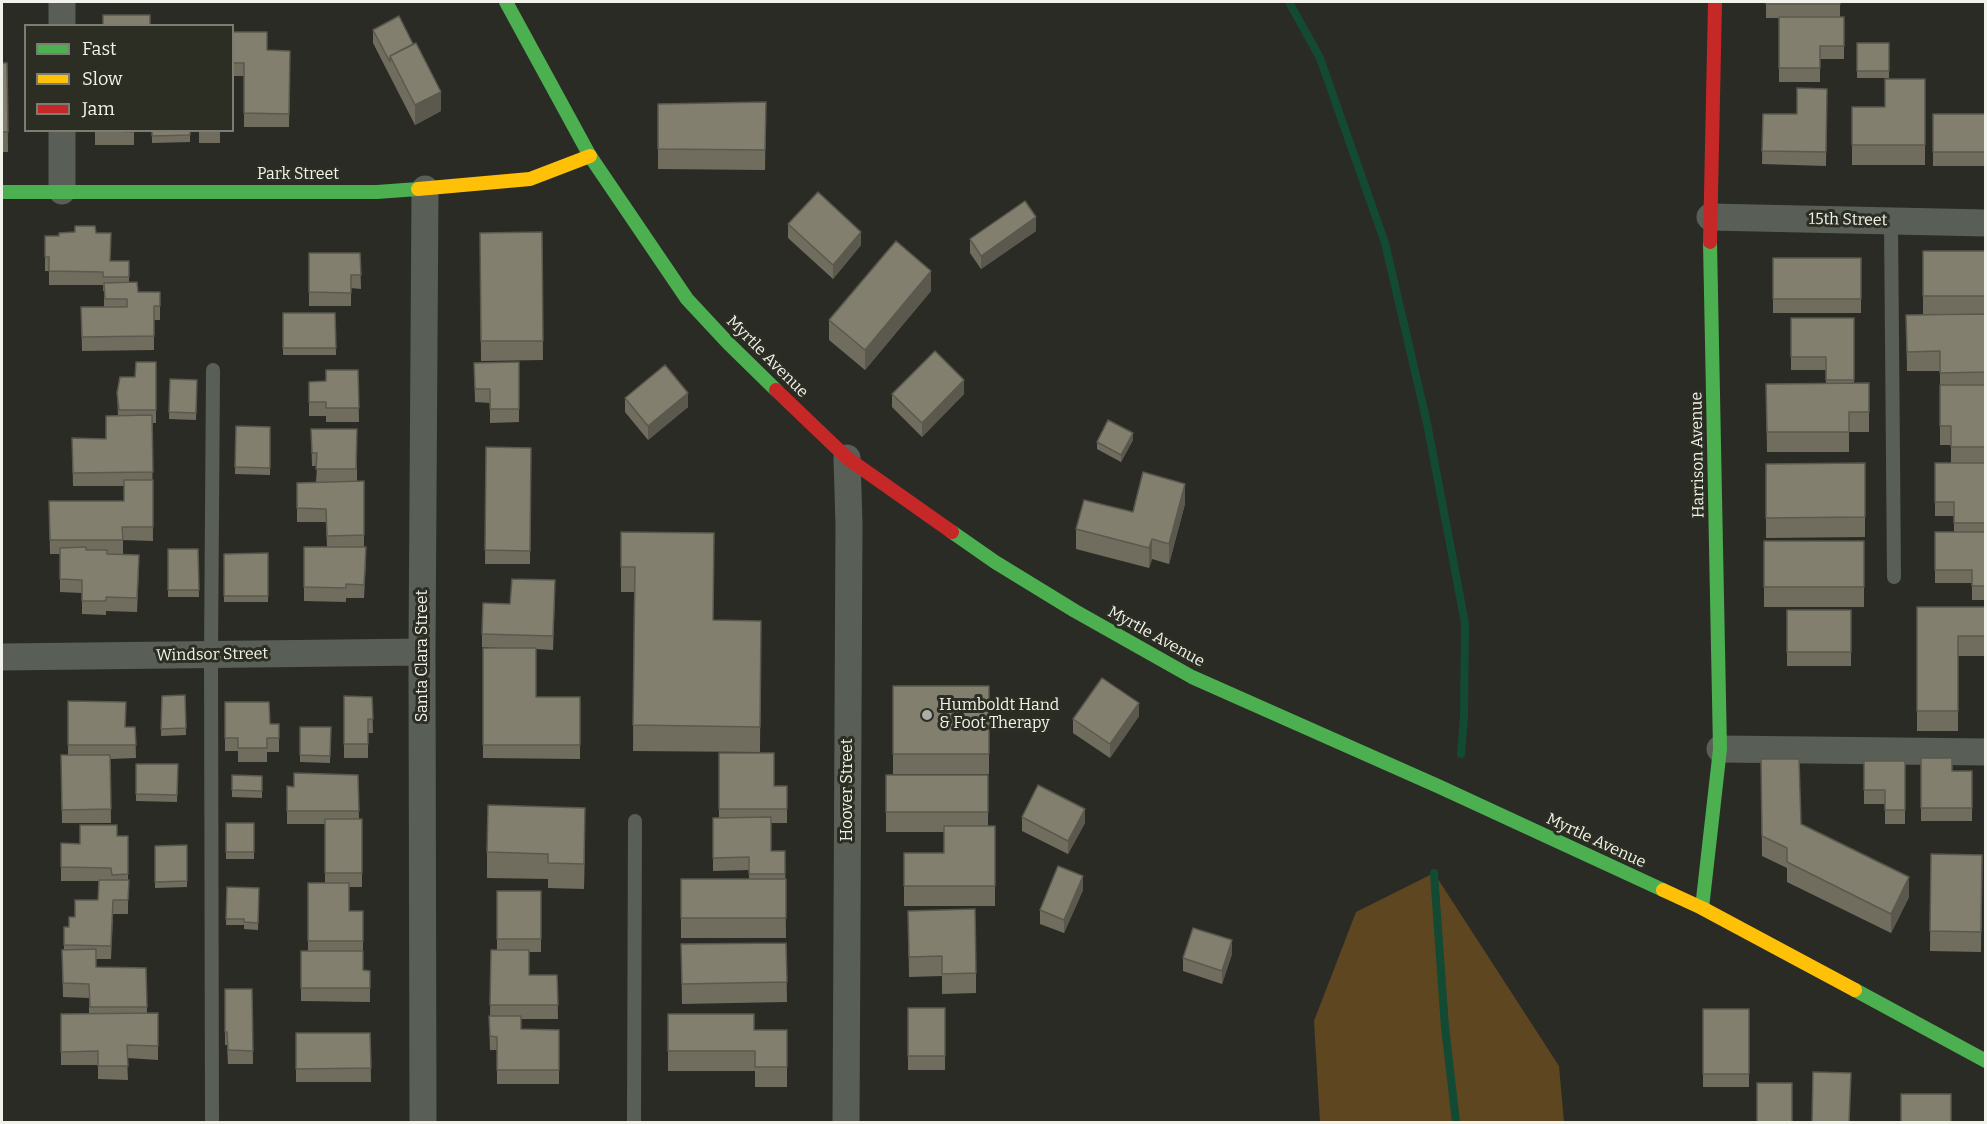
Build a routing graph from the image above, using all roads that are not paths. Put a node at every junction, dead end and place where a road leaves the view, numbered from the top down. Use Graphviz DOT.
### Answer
graph roads {
  1 [pos="62,2"];
  2 [pos="506,2"];
  3 [pos="1715,2"];
  4 [pos="62,24"];
  5 [pos="62,132"];
  6 [pos="590,156"];
  7 [pos="425,189"];
  8 [pos="62,191"];
  9 [pos="2,192"];
  10 [pos="1710,217"];
  11 [pos="1891,222"];
  12 [pos="1986,223"];
  13 [pos="213,370"];
  14 [pos="847,458"];
  15 [pos="1894,577"];
  16 [pos="422,652"];
  17 [pos="211,655"];
  18 [pos="2,657"];
  19 [pos="1720,749"];
  20 [pos="1986,752"];
  21 [pos="635,821"];
  22 [pos="1702,908"];
  23 [pos="1986,1062"];
  24 [pos="212,1122"];
  25 [pos="423,1122"];
  26 [pos="634,1122"];
  27 [pos="846,1122"];
  1 -- 4 [label="street"];
  2 -- 6 [label="main road, Myrtle Avenue"];
  3 -- 10 [label="main road, Harrison Avenue"];
  5 -- 8 [label="street"];
  6 -- 7 [label="main road, Park Street"];
  6 -- 14 [label="main road, Myrtle Avenue"];
  7 -- 8 [label="main road, Park Street"];
  7 -- 16 [label="street, Santa Clara Street"];
  8 -- 9 [label="main road, Park Street"];
  10 -- 11 [label="street, 15th Street"];
  10 -- 19 [label="main road, Harrison Avenue"];
  11 -- 12 [label="street, 15th Street"];
  11 -- 15 [label="lane"];
  13 -- 17 [label="lane"];
  14 -- 22 [label="main road, Myrtle Avenue"];
  14 -- 27 [label="street, Hoover Street"];
  16 -- 17 [label="street, Windsor Street"];
  16 -- 25 [label="street, Santa Clara Street"];
  17 -- 18 [label="street, Windsor Street"];
  17 -- 24 [label="lane"];
  19 -- 20 [label="street"];
  19 -- 22 [label="main road, Harrison Avenue"];
  21 -- 26 [label="lane"];
  22 -- 23 [label="main road, Myrtle Avenue"];
}
